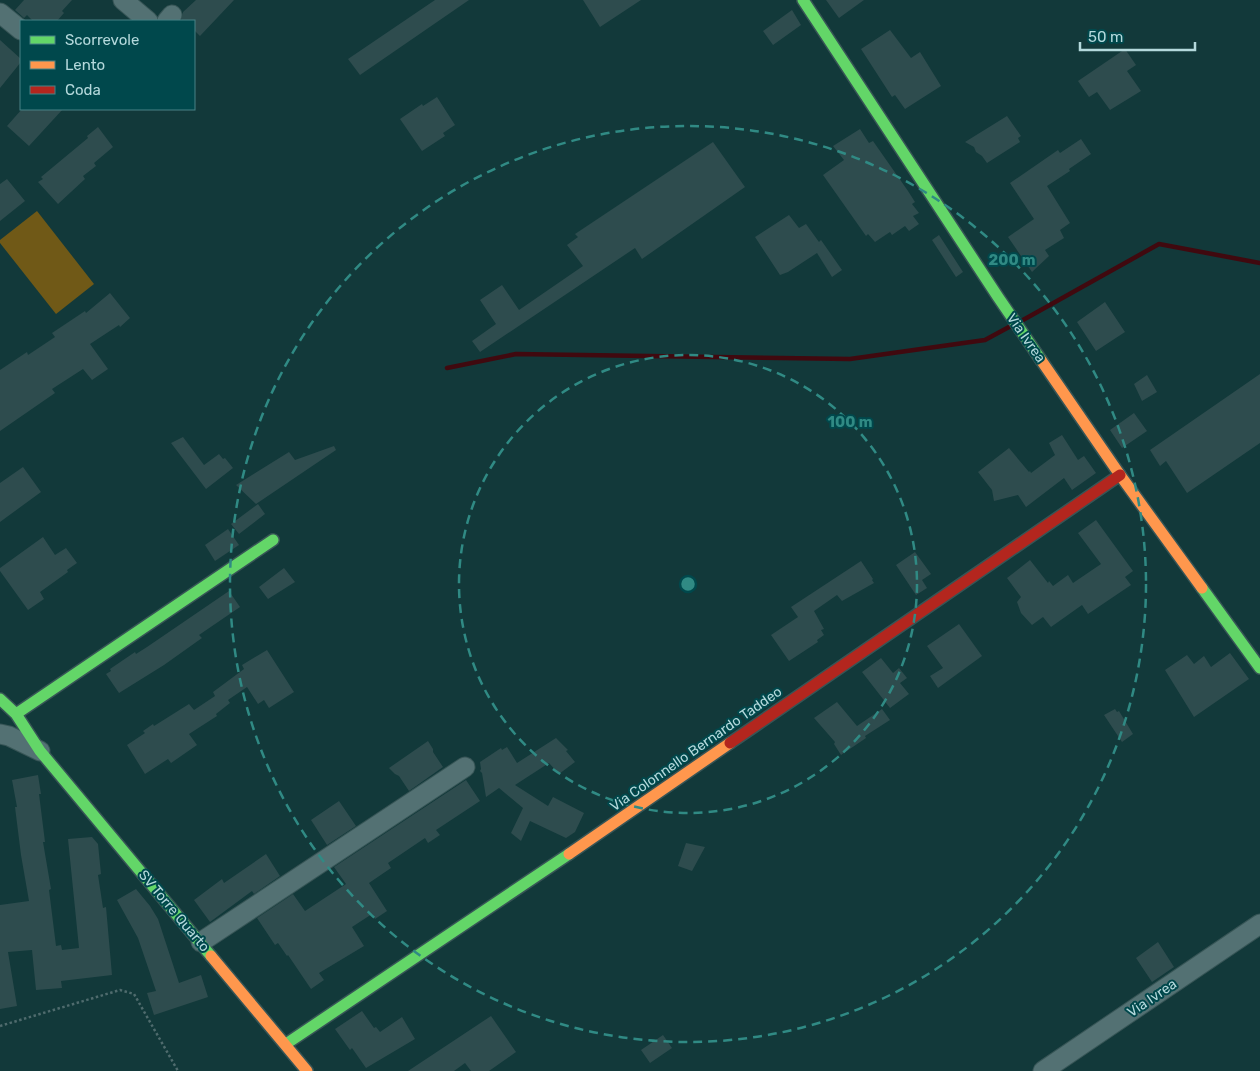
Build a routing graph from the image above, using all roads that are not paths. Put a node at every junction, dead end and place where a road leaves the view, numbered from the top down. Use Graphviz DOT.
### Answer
graph roads {
  1 [pos="123,0"];
  2 [pos="803,0"];
  3 [pos="0,13"];
  4 [pos="147,20"];
  5 [pos="20,29"];
  6 [pos="1120,475"];
  7 [pos="273,540"];
  8 [pos="1260,668"];
  9 [pos="0,699"];
  10 [pos="16,714"];
  11 [pos="0,734"];
  12 [pos="40,751"];
  13 [pos="466,767"];
  14 [pos="1260,924"];
  15 [pos="201,942"];
  16 [pos="286,1044"];
  17 [pos="307,1071"];
  18 [pos="1043,1071"];
  1 -- 4 [label="street"];
  2 -- 6 [label="street, Via Ivrea"];
  3 -- 5 [label="street"];
  6 -- 8 [label="street, Via Ivrea"];
  6 -- 16 [label="street, Via Colonnello Bernardo Taddeo"];
  7 -- 10 [label="street"];
  9 -- 10 [label="street, SV Torre Quarto"];
  10 -- 12 [label="street, SV Torre Quarto"];
  11 -- 12 [label="street, SV Torre Quarto"];
  12 -- 15 [label="street, SV Torre Quarto"];
  13 -- 15 [label="street"];
  14 -- 18 [label="street, Via Ivrea"];
  15 -- 16 [label="street, SV Torre Quarto"];
  16 -- 17 [label="street, SV Torre Quarto"];
}
